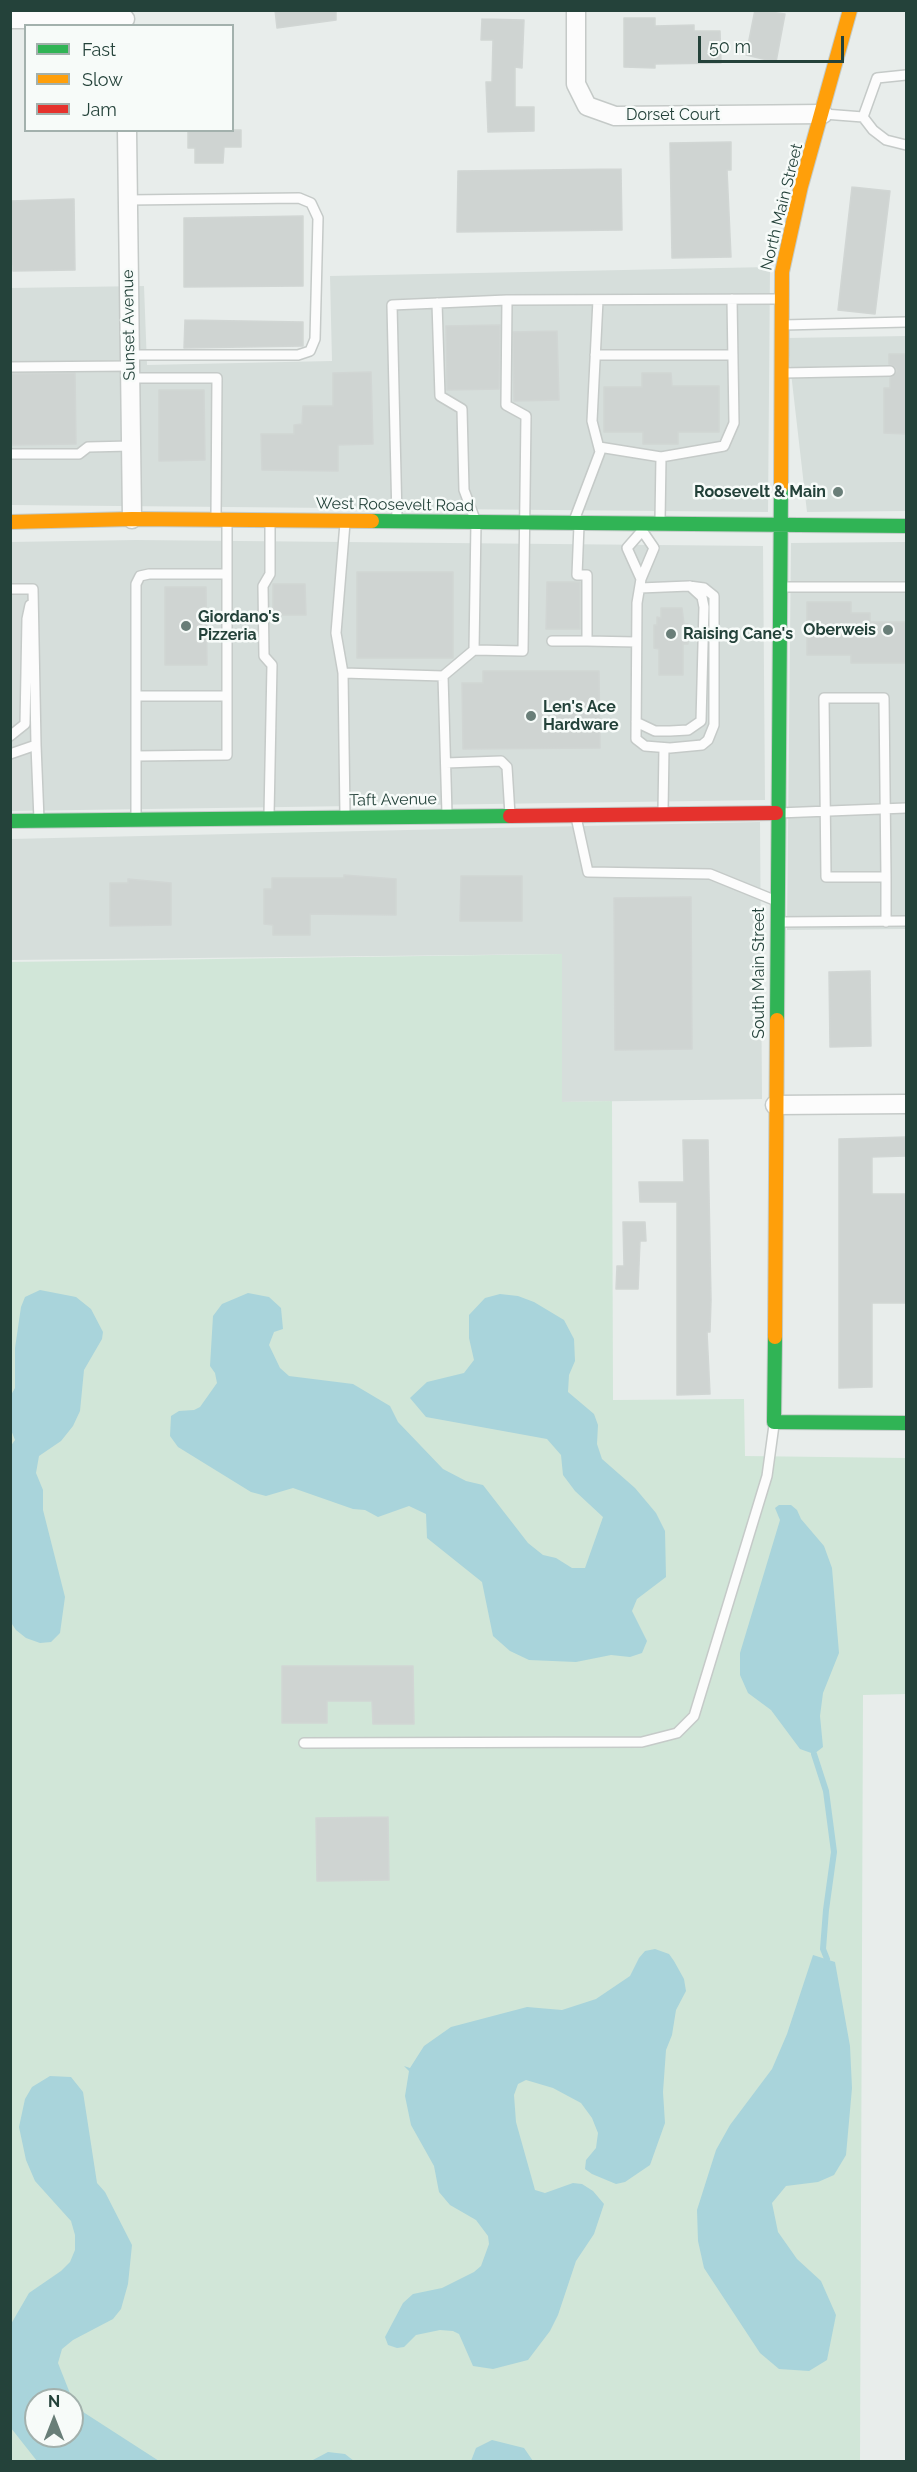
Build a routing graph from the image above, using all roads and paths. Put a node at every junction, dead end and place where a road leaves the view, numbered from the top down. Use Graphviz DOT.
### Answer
graph roads {
  1 [pos="576,10"];
  2 [pos="850,10"];
  3 [pos="125,18"];
  4 [pos="10,19"];
  5 [pos="906,75"];
  6 [pos="823,114"];
  7 [pos="863,117"];
  8 [pos="127,132"];
  9 [pos="906,145"];
  10 [pos="128,200"];
  11 [pos="732,299"];
  12 [pos="781,299"];
  13 [pos="507,300"];
  14 [pos="598,300"];
  15 [pos="437,303"];
  16 [pos="906,322"];
  17 [pos="781,326"];
  18 [pos="595,354"];
  19 [pos="733,356"];
  20 [pos="130,366"];
  21 [pos="10,367"];
  22 [pos="890,371"];
  23 [pos="781,373"];
  24 [pos="131,446"];
  25 [pos="599,447"];
  26 [pos="10,454"];
  27 [pos="661,457"];
  28 [pos="11,518"];
  29 [pos="132,519"];
  30 [pos="222,520"];
  31 [pos="270,520"];
  32 [pos="345,521"];
  33 [pos="397,522"];
  34 [pos="476,522"];
  35 [pos="524,522"];
  36 [pos="576,523"];
  37 [pos="901,523"];
  38 [pos="660,524"];
  39 [pos="779,525"];
  40 [pos="641,528"];
  41 [pos="227,574"];
  42 [pos="641,584"];
  43 [pos="689,586"];
  44 [pos="778,587"];
  45 [pos="906,587"];
  46 [pos="10,589"];
  47 [pos="33,589"];
  48 [pos="552,641"];
  49 [pos="587,641"];
  50 [pos="636,642"];
  51 [pos="474,650"];
  52 [pos="343,673"];
  53 [pos="443,676"];
  54 [pos="136,696"];
  55 [pos="227,696"];
  56 [pos="636,722"];
  57 [pos="10,736"];
  58 [pos="36,745"];
  59 [pos="664,748"];
  60 [pos="10,754"];
  61 [pos="136,756"];
  62 [pos="446,763"];
  63 [pos="906,808"];
  64 [pos="885,809"];
  65 [pos="825,811"];
  66 [pos="776,813"];
  67 [pos="663,814"];
  68 [pos="575,815"];
  69 [pos="447,816"];
  70 [pos="510,816"];
  71 [pos="345,817"];
  72 [pos="269,818"];
  73 [pos="136,819"];
  74 [pos="39,820"];
  75 [pos="10,821"];
  76 [pos="886,877"];
  77 [pos="776,901"];
  78 [pos="886,921"];
  79 [pos="906,921"];
  80 [pos="777,922"];
  81 [pos="906,1104"];
  82 [pos="775,1105"];
  83 [pos="774,1422"];
  84 [pos="906,1423"];
  85 [pos="304,1743"];
  1 -- 6 [label="street, Dorset Court"];
  2 -- 6 [label="street, North Main Street"];
  3 -- 4 [label="street"];
  5 -- 7 [label="lane"];
  6 -- 7 [label="lane"];
  6 -- 12 [label="street, North Main Street"];
  7 -- 9 [label="lane"];
  8 -- 10 [label="street, Sunset Avenue"];
  10 -- 20 [label="street, Sunset Avenue"];
  10 -- 20 [label="lane"];
  11 -- 12 [label="lane"];
  11 -- 14 [label="lane"];
  11 -- 19 [label="lane"];
  12 -- 17 [label="street, North Main Street"];
  13 -- 14 [label="lane"];
  13 -- 15 [label="lane"];
  13 -- 35 [label="lane"];
  14 -- 18 [label="lane"];
  15 -- 33 [label="lane"];
  15 -- 34 [label="lane"];
  16 -- 17 [label="lane"];
  17 -- 23 [label="street, North Main Street"];
  18 -- 19 [label="lane"];
  18 -- 25 [label="lane"];
  19 -- 27 [label="lane"];
  20 -- 21 [label="lane"];
  20 -- 24 [label="street, Sunset Avenue"];
  20 -- 30 [label="lane"];
  22 -- 23 [label="lane"];
  23 -- 39 [label="street, North Main Street"];
  24 -- 26 [label="lane"];
  24 -- 29 [label="street, Sunset Avenue"];
  25 -- 27 [label="lane"];
  25 -- 36 [label="lane"];
  27 -- 38 [label="lane"];
  28 -- 29 [label="street, West Roosevelt Road"];
  29 -- 30 [label="street, West Roosevelt Road"];
  30 -- 31 [label="street, West Roosevelt Road"];
  30 -- 41 [label="lane"];
  31 -- 32 [label="street, West Roosevelt Road"];
  31 -- 72 [label="lane"];
  32 -- 33 [label="street, West Roosevelt Road"];
  32 -- 52 [label="lane"];
  33 -- 34 [label="street, West Roosevelt Road"];
  34 -- 35 [label="street, West Roosevelt Road"];
  34 -- 51 [label="lane"];
  35 -- 36 [label="street, West Roosevelt Road"];
  35 -- 51 [label="lane"];
  36 -- 40 [label="street, West Roosevelt Road"];
  36 -- 49 [label="lane"];
  37 -- 39 [label="street, West Roosevelt Road"];
  38 -- 39 [label="street, West Roosevelt Road"];
  38 -- 40 [label="street, West Roosevelt Road"];
  39 -- 44 [label="street, South Main Street"];
  40 -- 42 [label="lane"];
  40 -- 42 [label="lane"];
  41 -- 54 [label="lane"];
  41 -- 55 [label="lane"];
  42 -- 43 [label="lane"];
  42 -- 50 [label="lane"];
  43 -- 56 [label="lane"];
  43 -- 59 [label="lane"];
  44 -- 45 [label="lane"];
  44 -- 66 [label="street, South Main Street"];
  46 -- 47 [label="lane"];
  47 -- 57 [label="lane"];
  47 -- 58 [label="lane"];
  48 -- 49 [label="lane"];
  49 -- 50 [label="lane"];
  50 -- 56 [label="lane"];
  51 -- 53 [label="lane"];
  52 -- 53 [label="lane"];
  52 -- 71 [label="lane"];
  53 -- 62 [label="lane"];
  54 -- 55 [label="lane"];
  54 -- 61 [label="lane"];
  55 -- 61 [label="lane"];
  56 -- 59 [label="lane"];
  58 -- 60 [label="lane"];
  58 -- 74 [label="lane"];
  59 -- 67 [label="lane"];
  61 -- 73 [label="lane"];
  62 -- 69 [label="lane"];
  62 -- 70 [label="lane"];
  63 -- 64 [label="lane"];
  64 -- 65 [label="lane"];
  64 -- 65 [label="lane"];
  64 -- 76 [label="lane"];
  65 -- 66 [label="lane"];
  65 -- 76 [label="lane"];
  66 -- 67 [label="street, Taft Avenue"];
  66 -- 77 [label="street, South Main Street"];
  67 -- 68 [label="street, Taft Avenue"];
  68 -- 70 [label="street, Taft Avenue"];
  68 -- 77 [label="lane"];
  69 -- 70 [label="street, Taft Avenue"];
  69 -- 71 [label="street, Taft Avenue"];
  71 -- 72 [label="street, Taft Avenue"];
  72 -- 73 [label="street, Taft Avenue"];
  73 -- 74 [label="street, Taft Avenue"];
  74 -- 75 [label="street, Taft Avenue"];
  76 -- 78 [label="lane"];
  77 -- 80 [label="street, South Main Street"];
  78 -- 79 [label="lane"];
  78 -- 80 [label="lane"];
  80 -- 82 [label="street, South Main Street"];
  81 -- 82 [label="street"];
  82 -- 83 [label="street, South Main Street"];
  83 -- 84 [label="street"];
  83 -- 85 [label="lane"];
}
